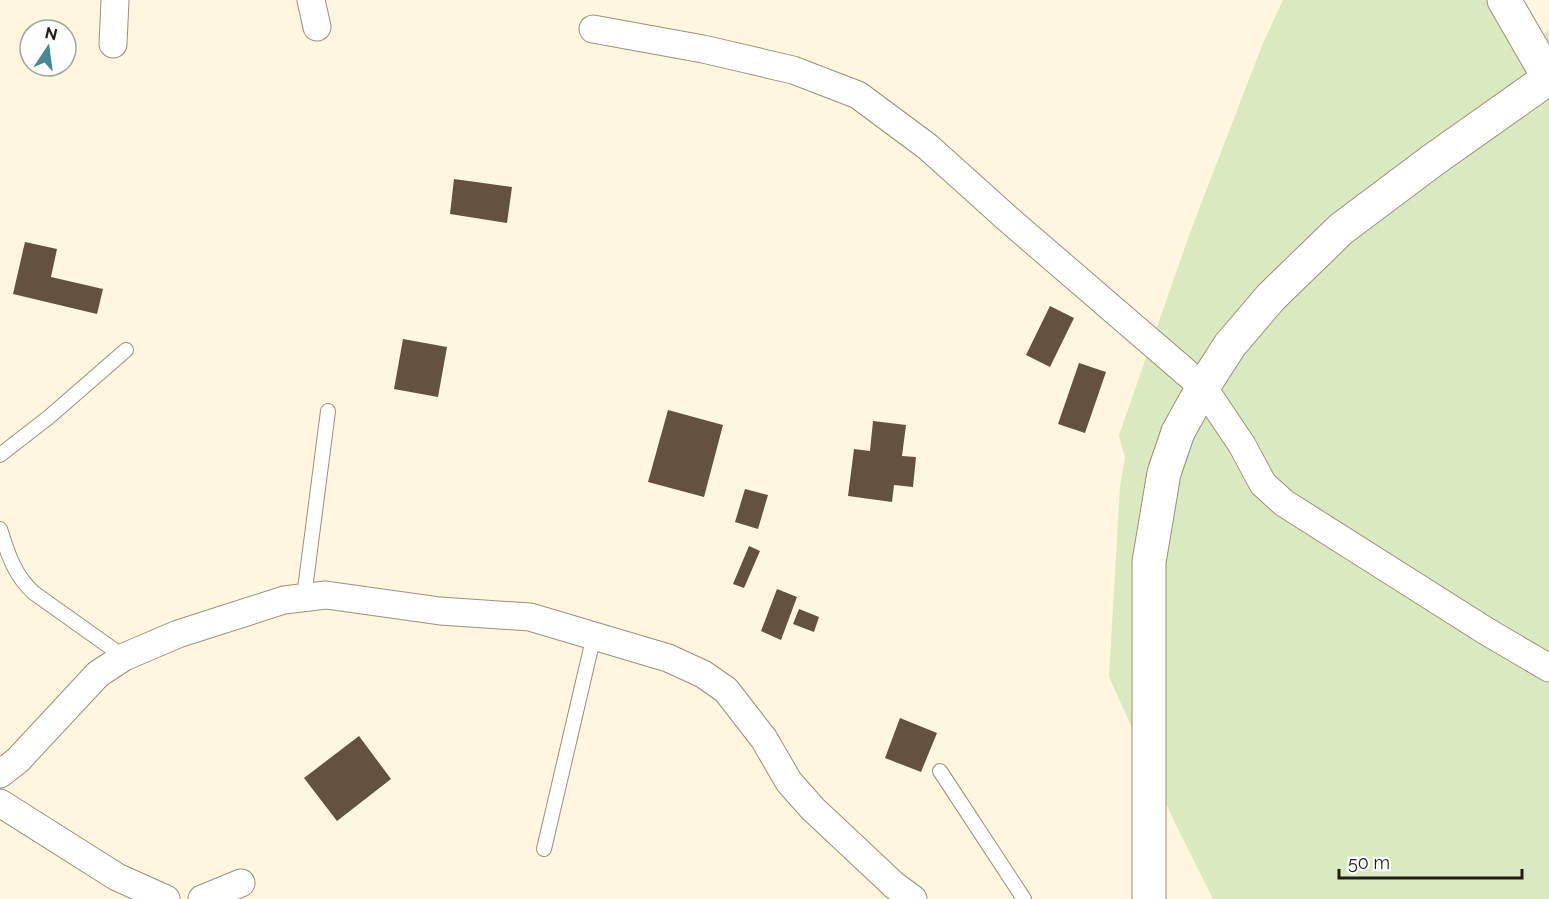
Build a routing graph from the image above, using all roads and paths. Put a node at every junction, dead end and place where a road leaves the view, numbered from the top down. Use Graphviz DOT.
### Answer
graph roads {
  1 [pos="115,0"];
  2 [pos="311,0"];
  3 [pos="1504,0"];
  4 [pos="317,27"];
  5 [pos="593,29"];
  6 [pos="113,44"];
  7 [pos="1549,78"];
  8 [pos="126,350"];
  9 [pos="1203,387"];
  10 [pos="328,411"];
  11 [pos="0,455"];
  12 [pos="0,529"];
  13 [pos="304,597"];
  14 [pos="594,635"];
  15 [pos="124,657"];
  16 [pos="1549,668"];
  17 [pos="940,771"];
  18 [pos="0,774"];
  19 [pos="0,803"];
  20 [pos="544,849"];
  21 [pos="241,884"];
  22 [pos="166,899"];
  23 [pos="202,899"];
  24 [pos="913,899"];
  25 [pos="1024,899"];
  26 [pos="1149,899"];
  1 -- 6 [label="street"];
  2 -- 4 [label="street"];
  3 -- 7 [label="street"];
  5 -- 9 [label="street"];
  7 -- 9 [label="street"];
  8 -- 11 [label="lane"];
  9 -- 16 [label="street"];
  9 -- 26 [label="street"];
  10 -- 13 [label="lane"];
  12 -- 15 [label="lane"];
  13 -- 14 [label="street"];
  13 -- 15 [label="street"];
  14 -- 20 [label="lane"];
  14 -- 24 [label="street"];
  15 -- 18 [label="street"];
  17 -- 25 [label="lane"];
  19 -- 22 [label="street"];
  21 -- 23 [label="street"];
}
